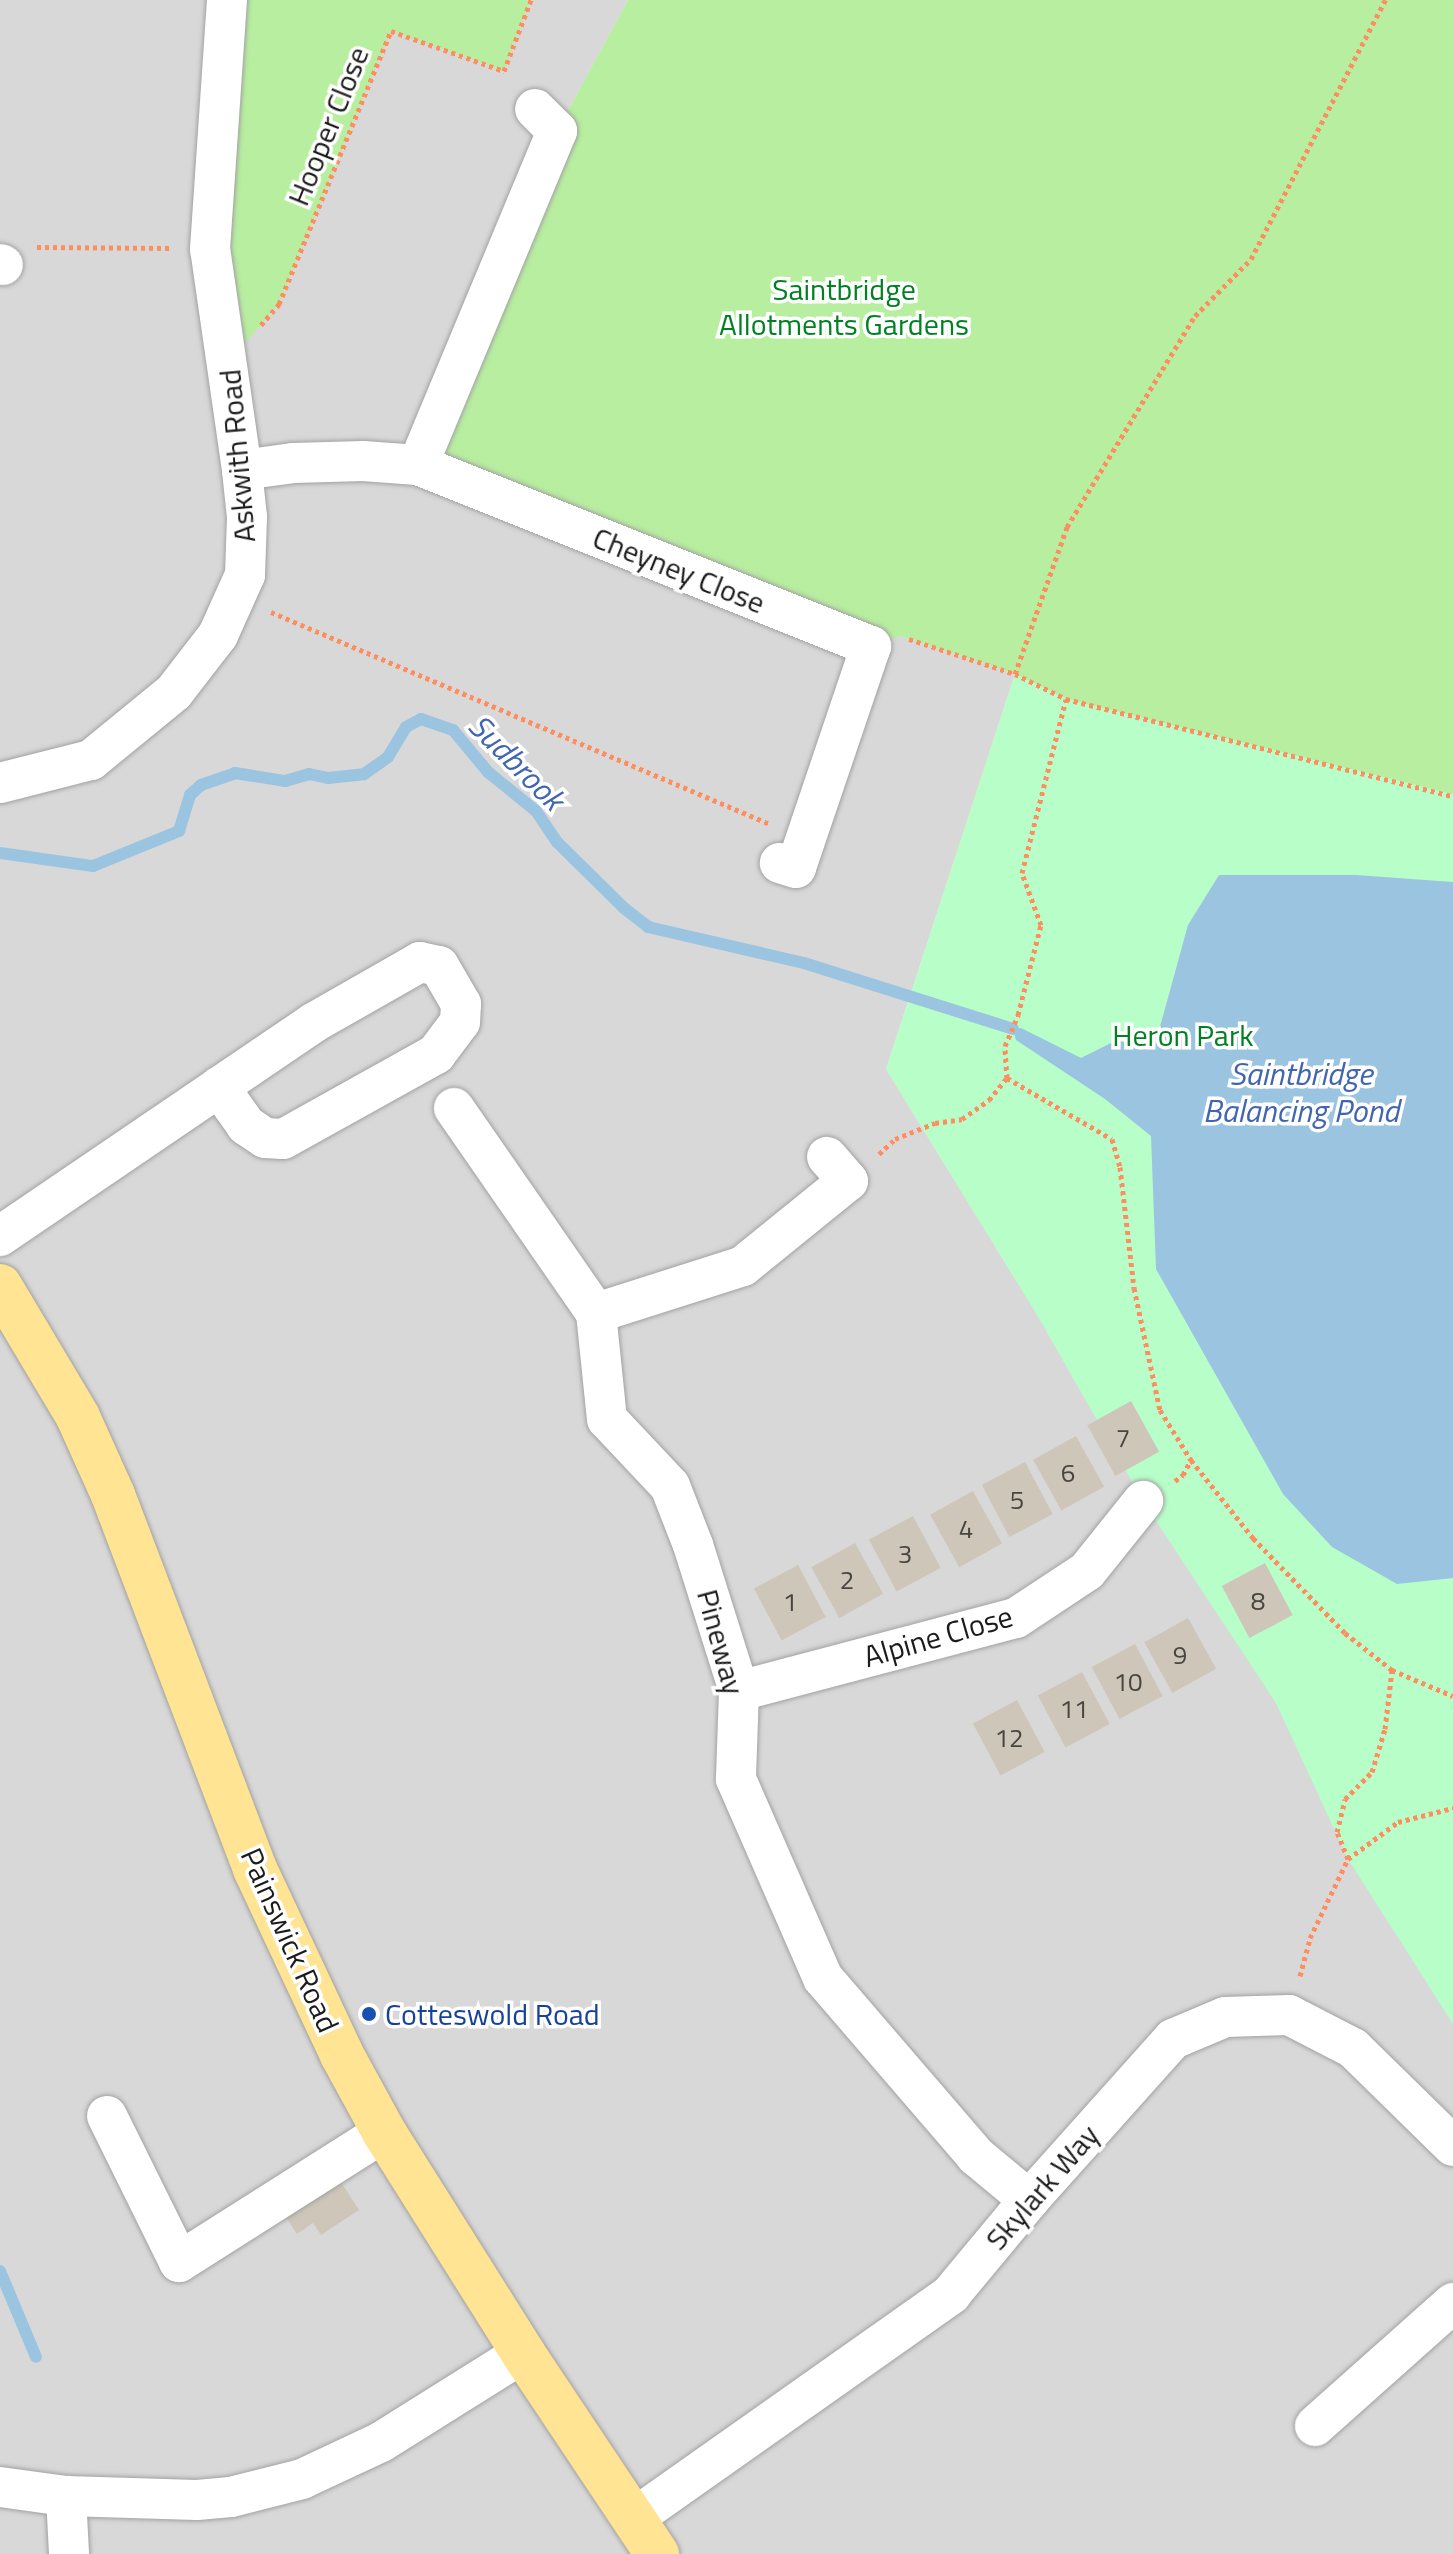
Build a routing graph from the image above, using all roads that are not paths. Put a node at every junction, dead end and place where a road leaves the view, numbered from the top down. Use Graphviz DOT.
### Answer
graph roads {
  1 [pos="227,0"];
  2 [pos="535,109"];
  3 [pos="418,465"];
  4 [pos="242,470"];
  5 [pos="0,783"];
  6 [pos="794,852"];
  7 [pos="219,1087"];
  8 [pos="454,1108"];
  9 [pos="838,1169"];
  10 [pos="0,1236"];
  11 [pos="0,1286"];
  12 [pos="596,1313"];
  13 [pos="1143,1501"];
  14 [pos="739,1691"];
  15 [pos="107,2116"];
  16 [pos="384,2132"];
  17 [pos="1453,2146"];
  18 [pos="1029,2200"];
  19 [pos="1453,2303"];
  20 [pos="523,2353"];
  21 [pos="1315,2426"];
  22 [pos="0,2487"];
  23 [pos="66,2496"];
  24 [pos="646,2536"];
  25 [pos="69,2554"];
  1 -- 4 [label="street, Askwith Road"];
  2 -- 3 [label="street"];
  3 -- 4 [label="street, Cheyney Close"];
  3 -- 6 [label="street, Cheyney Close"];
  4 -- 5 [label="street, Askwith Road"];
  7 -- 7 [label="street"];
  7 -- 10 [label="street"];
  8 -- 12 [label="street, Pineway"];
  9 -- 12 [label="street"];
  11 -- 16 [label="main road, Painswick Road"];
  12 -- 14 [label="street, Pineway"];
  13 -- 14 [label="street, Alpine Close"];
  14 -- 18 [label="street, Pineway"];
  15 -- 16 [label="street"];
  16 -- 20 [label="main road, Painswick Road"];
  17 -- 18 [label="street, Skylark Way"];
  18 -- 24 [label="street, Skylark Way"];
  19 -- 21 [label="street"];
  20 -- 23 [label="street"];
  20 -- 24 [label="main road, Painswick Road"];
  22 -- 23 [label="street"];
  23 -- 25 [label="street"];
}
